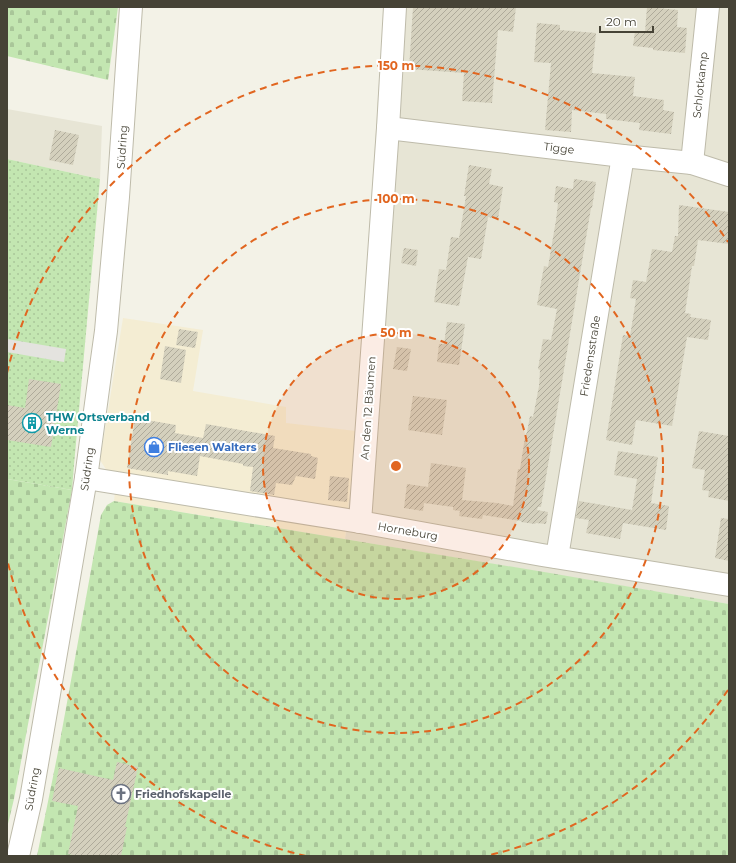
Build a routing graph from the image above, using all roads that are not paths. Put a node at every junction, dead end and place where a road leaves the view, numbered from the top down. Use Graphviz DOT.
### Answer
graph roads {
  1 [pos="131,7"];
  2 [pos="396,7"];
  3 [pos="708,7"];
  4 [pos="388,128"];
  5 [pos="623,156"];
  6 [pos="692,163"];
  7 [pos="729,175"];
  8 [pos="86,478"];
  9 [pos="360,522"];
  10 [pos="557,557"];
  11 [pos="729,585"];
  12 [pos="18,856"];
  1 -- 8 [label="street, Südring"];
  2 -- 4 [label="street, An den 12 Bäumen"];
  3 -- 6 [label="street, Schlotkamp"];
  4 -- 5 [label="street, Tigge"];
  4 -- 9 [label="street, An den 12 Bäumen"];
  5 -- 6 [label="street, Tigge"];
  5 -- 10 [label="street, Friedensstraße"];
  6 -- 7 [label="street, Tigge"];
  8 -- 9 [label="street, Horneburg"];
  8 -- 12 [label="street, Südring"];
  9 -- 10 [label="street, Horneburg"];
  10 -- 11 [label="street, Horneburg"];
}
